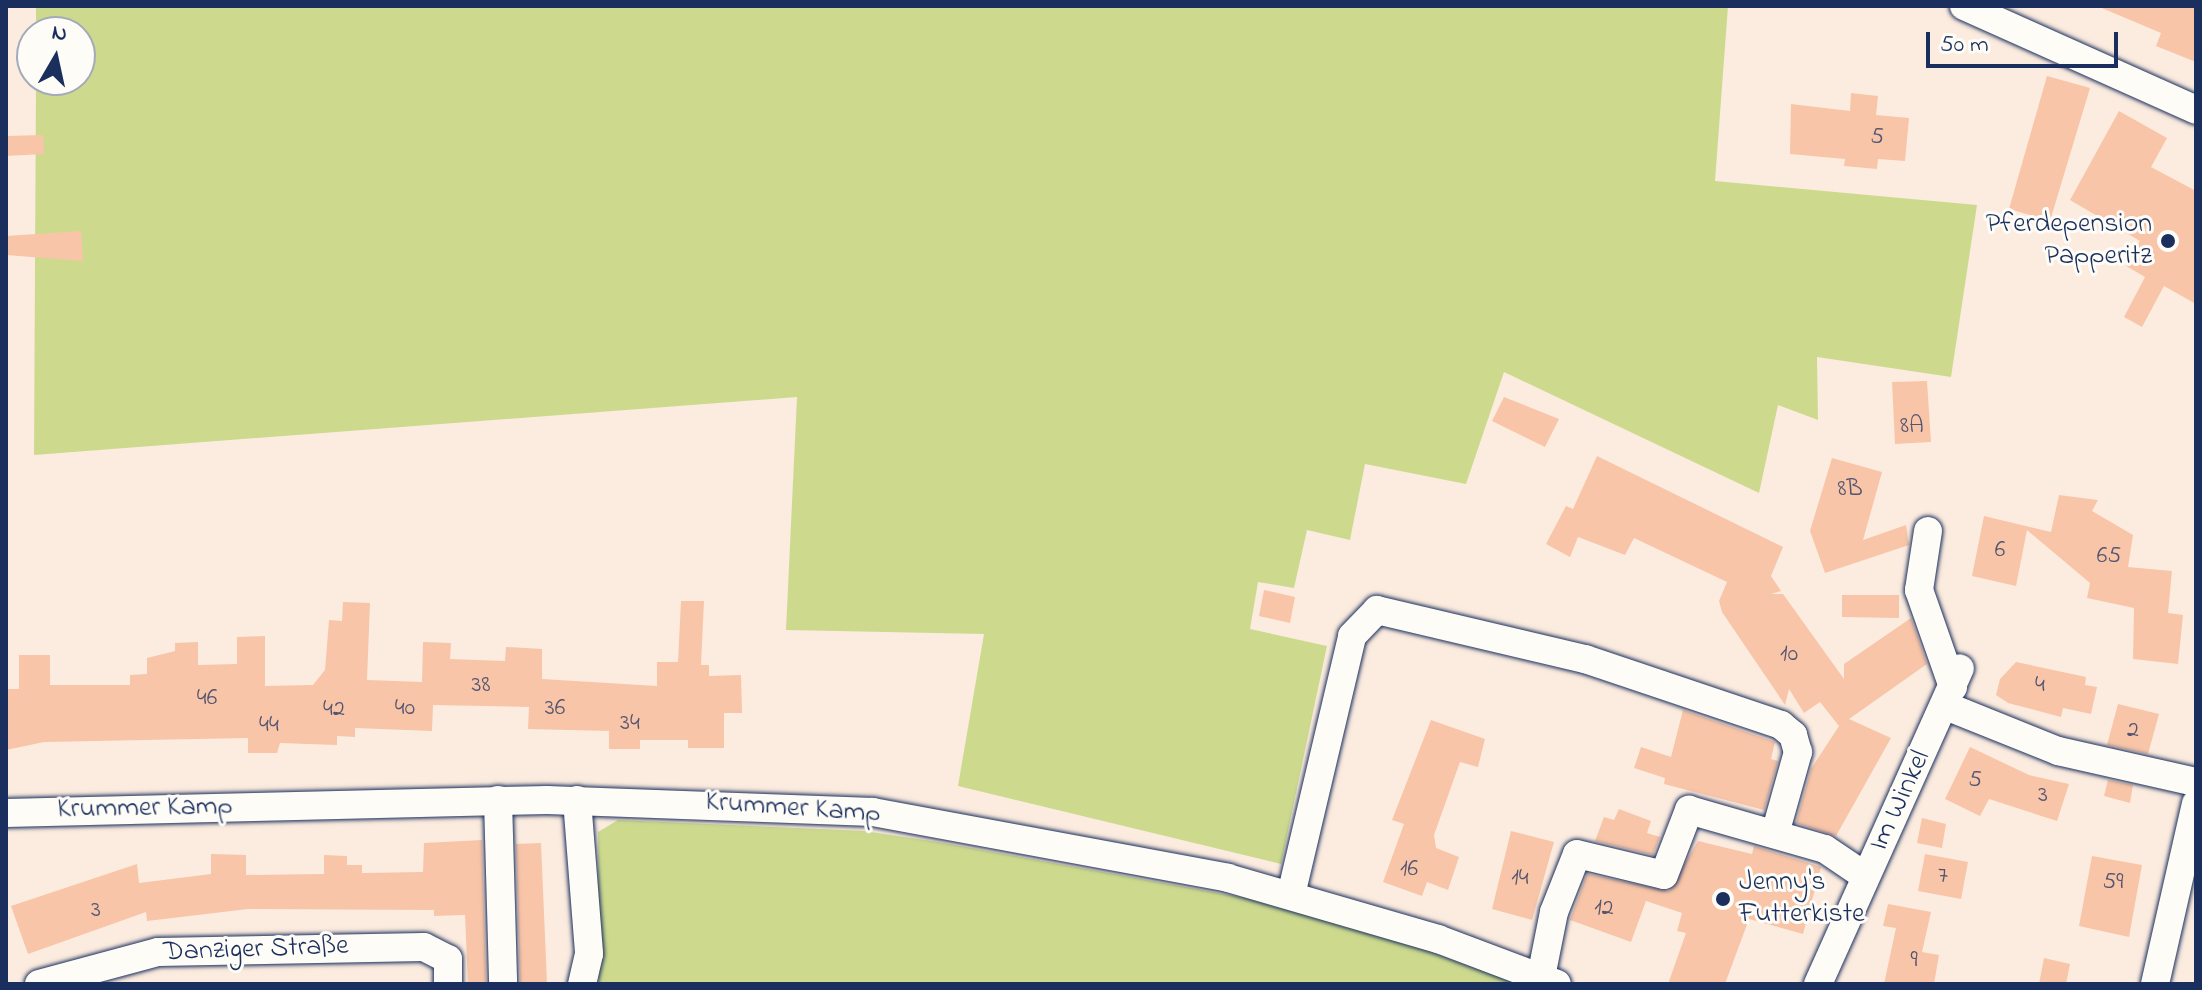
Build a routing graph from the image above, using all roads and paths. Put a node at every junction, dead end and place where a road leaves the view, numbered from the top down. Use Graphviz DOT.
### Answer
graph roads {
  1 [pos="1964,6"];
  2 [pos="2196,110"];
  3 [pos="1928,531"];
  4 [pos="1953,687"];
  5 [pos="2196,782"];
  6 [pos="498,800"];
  7 [pos="577,800"];
  8 [pos="2196,804"];
  9 [pos="6,813"];
  10 [pos="1775,834"];
  11 [pos="1865,876"];
  12 [pos="1291,895"];
  13 [pos="1549,980"];
  14 [pos="503,982"];
  15 [pos="39,984"];
  16 [pos="448,984"];
  17 [pos="582,984"];
  18 [pos="1818,984"];
  19 [pos="2155,984"];
  1 -- 2 [label="street"];
  3 -- 4 [label="street"];
  4 -- 5 [label="street"];
  4 -- 11 [label="street, Im Winkel"];
  6 -- 7 [label="street, Krummer Kamp"];
  6 -- 9 [label="street, Krummer Kamp"];
  6 -- 14 [label="street"];
  7 -- 12 [label="street, Krummer Kamp"];
  7 -- 17 [label="street"];
  8 -- 19 [label="street"];
  10 -- 11 [label="street"];
  10 -- 12 [label="street"];
  10 -- 13 [label="street"];
  11 -- 18 [label="street, Im Winkel"];
  12 -- 13 [label="street, Krummer Kamp"];
  15 -- 16 [label="street, Danziger Straße"];
}
